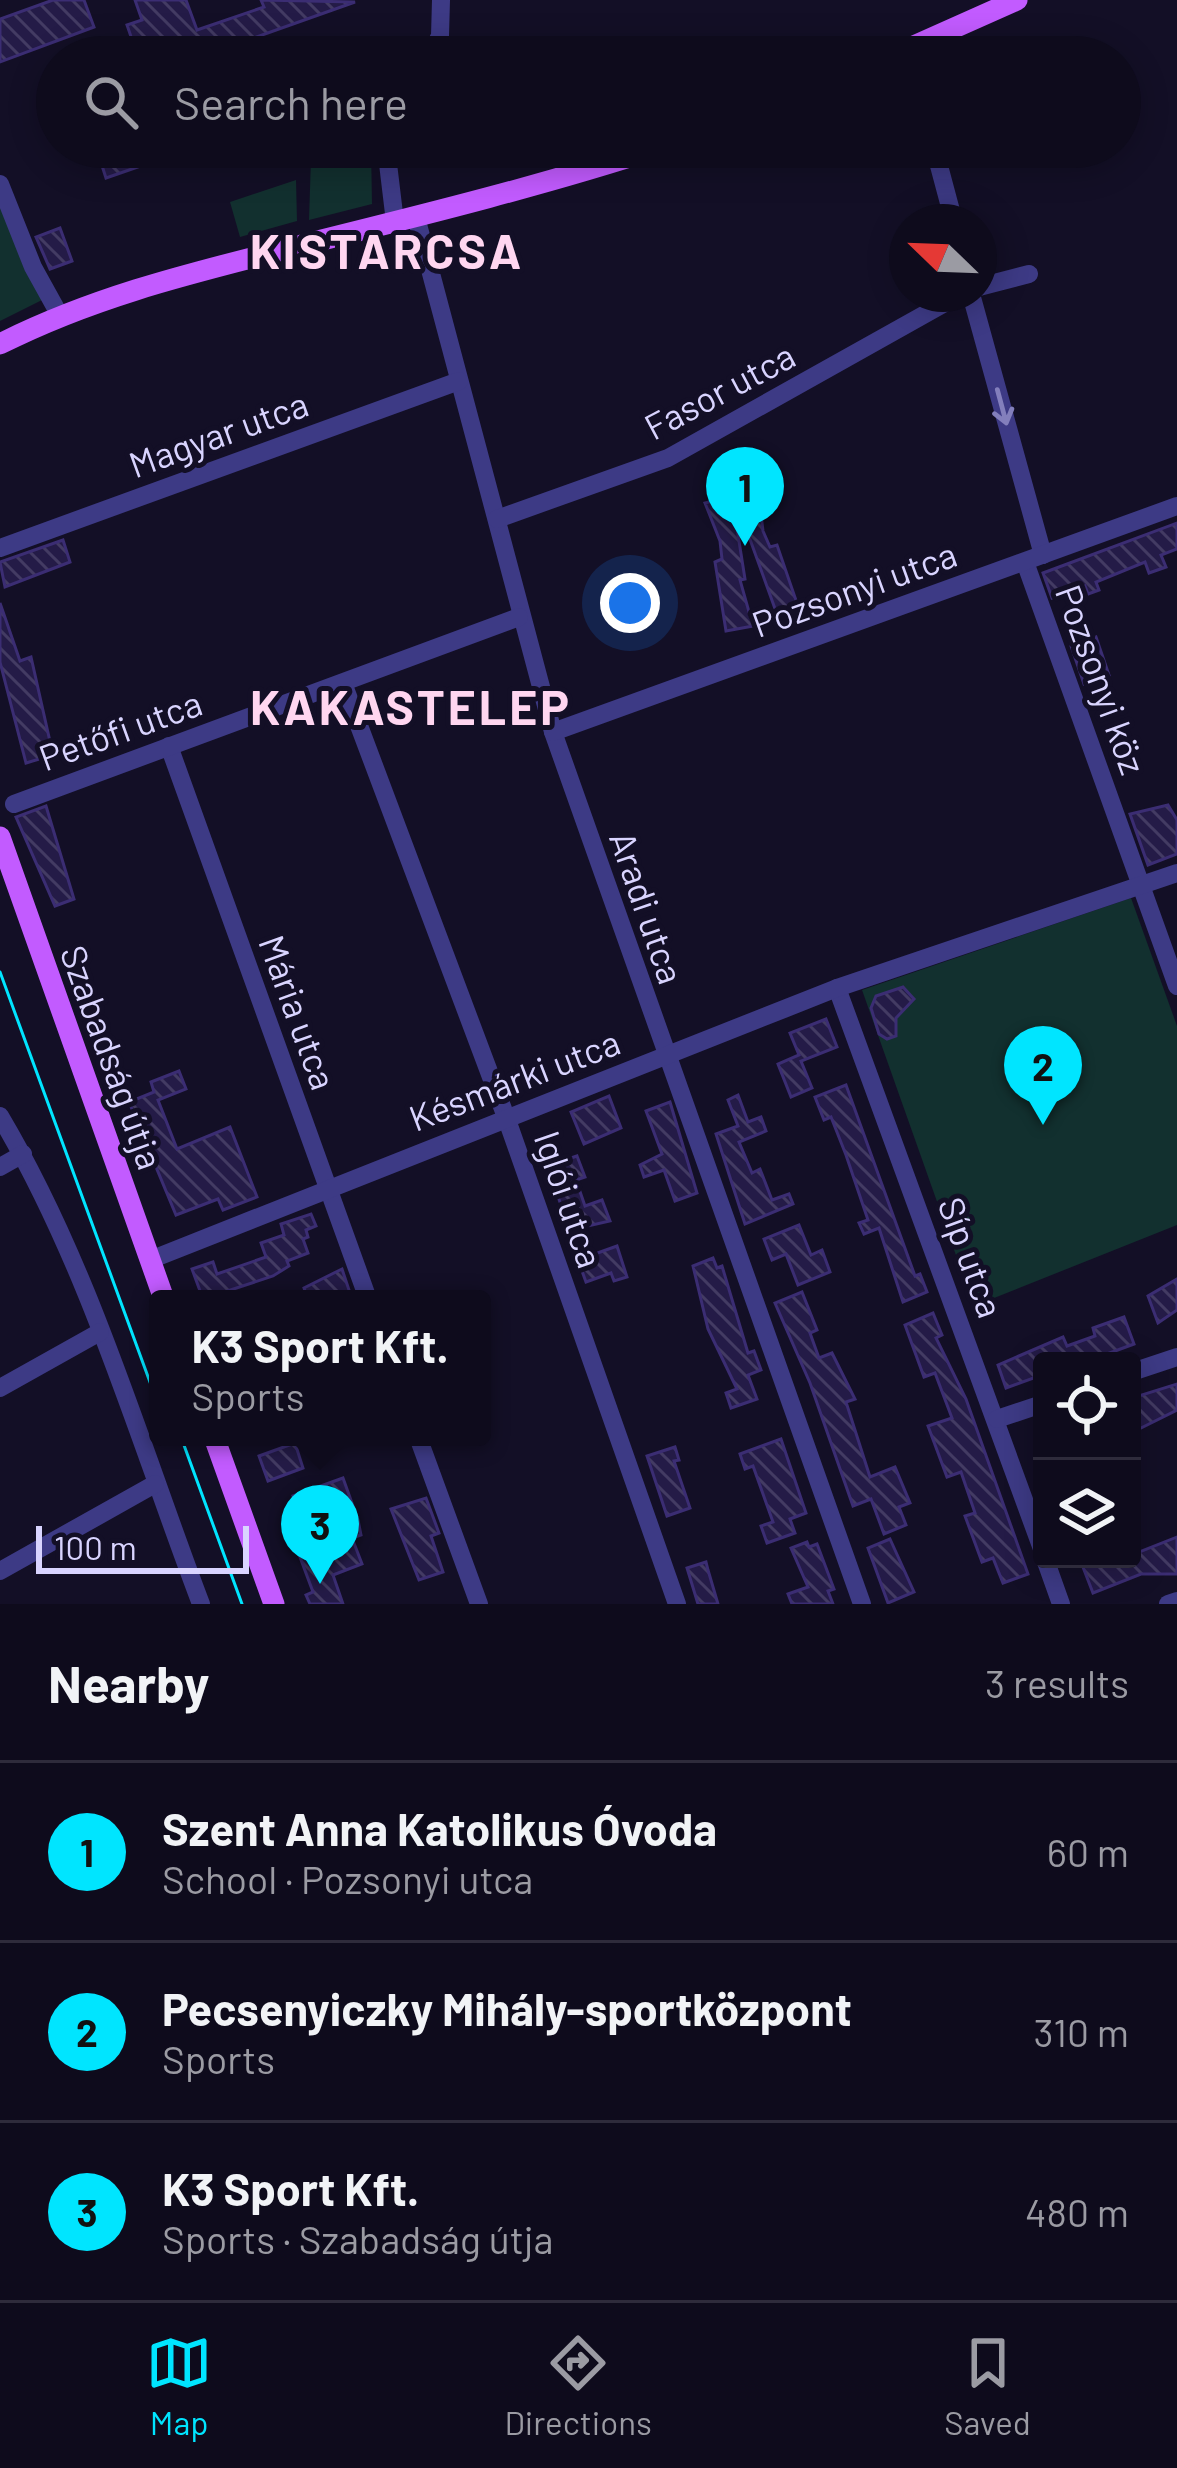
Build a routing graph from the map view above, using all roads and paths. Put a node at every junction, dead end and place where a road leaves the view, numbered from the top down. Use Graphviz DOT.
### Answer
graph roads {
  1 [pos="1017,0"];
  2 [pos="443,1"];
  3 [pos="440,36"];
  4 [pos="940,36"];
  5 [pos="392,168"];
  6 [pos="588,168"];
  7 [pos="940,168"];
  8 [pos="0,184"];
  9 [pos="949,204"];
  10 [pos="406,220"];
  11 [pos="1029,274"];
  12 [pos="997,282"];
  13 [pos="929,312"];
  14 [pos="975,312"];
  15 [pos="59,314"];
  16 [pos="0,344"];
  17 [pos="459,380"];
  18 [pos="1177,506"];
  19 [pos="497,519"];
  20 [pos="0,548"];
  21 [pos="1034,558"];
  22 [pos="519,617"];
  23 [pos="343,683"];
  24 [pos="553,732"];
  25 [pos="169,746"];
  26 [pos="14,804"];
  27 [pos="0,837"];
  28 [pos="1177,873"];
  29 [pos="1142,886"];
  30 [pos="1177,986"];
  31 [pos="837,988"];
  32 [pos="665,1056"];
  33 [pos="0,1116"];
  34 [pos="506,1117"];
  35 [pos="23,1154"];
  36 [pos="0,1167"];
  37 [pos="328,1188"];
  38 [pos="150,1259"];
  39 [pos="161,1290"];
  40 [pos="365,1290"];
  41 [pos="100,1332"];
  42 [pos="1177,1357"];
  43 [pos="1141,1369"];
  44 [pos="0,1388"];
  45 [pos="1033,1407"];
  46 [pos="998,1419"];
  47 [pos="217,1446"];
  48 [pos="421,1446"];
  49 [pos="155,1484"];
  50 [pos="1033,1522"];
  51 [pos="1049,1568"];
  52 [pos="0,1571"];
  53 [pos="1177,1601"];
  54 [pos="201,1604"];
  55 [pos="274,1604"];
  56 [pos="479,1604"];
  57 [pos="677,1604"];
  58 [pos="862,1604"];
  59 [pos="1061,1604"];
  60 [pos="1168,1604"];
  1 -- 4 [label="main road"];
  2 -- 3 [label="street"];
  5 -- 10 [label="street, Aradi utca"];
  6 -- 10 [label="main road"];
  7 -- 9 [label="street"];
  8 -- 15 [label="street"];
  10 -- 15 [label="main road"];
  10 -- 17 [label="street, Aradi utca"];
  11 -- 12 [label="street"];
  13 -- 19 [label="street, Fasor utca"];
  14 -- 21 [label="street, Pozsonyi köz, one-way"];
  15 -- 16 [label="main road"];
  17 -- 19 [label="street, Aradi utca"];
  17 -- 20 [label="street, Magyar utca"];
  18 -- 21 [label="street, Pozsonyi utca"];
  19 -- 22 [label="street, Aradi utca"];
  21 -- 24 [label="street, Pozsonyi utca"];
  21 -- 29 [label="street, Pozsonyi köz"];
  22 -- 23 [label="street, Petőfi utca"];
  22 -- 24 [label="street, Aradi utca"];
  23 -- 25 [label="street, Petőfi utca"];
  23 -- 34 [label="street, Iglói utca"];
  24 -- 32 [label="street, Aradi utca"];
  25 -- 26 [label="street, Petőfi utca"];
  25 -- 37 [label="street, Mária utca"];
  27 -- 38 [label="main road, Szabadság útja"];
  28 -- 29 [label="street, Késmárki utca"];
  29 -- 30 [label="street, Pozsonyi köz"];
  29 -- 31 [label="street, Késmárki utca"];
  31 -- 32 [label="street, Késmárki utca"];
  31 -- 46 [label="street, Síp utca"];
  32 -- 34 [label="street, Késmárki utca"];
  32 -- 58 [label="street, Aradi utca"];
  33 -- 35 [label="street"];
  34 -- 37 [label="street, Késmárki utca"];
  34 -- 57 [label="street, Iglói utca"];
  35 -- 36 [label="street"];
  35 -- 41 [label="street"];
  37 -- 38 [label="street, Késmárki utca"];
  37 -- 40 [label="street, Mária utca"];
  38 -- 39 [label="main road, Szabadság útja"];
  41 -- 44 [label="street"];
  41 -- 49 [label="street"];
  42 -- 43 [label="street"];
  45 -- 46 [label="street"];
  46 -- 50 [label="street, Síp utca"];
  47 -- 55 [label="main road"];
  48 -- 56 [label="street"];
  49 -- 52 [label="street"];
  49 -- 54 [label="street"];
  51 -- 59 [label="street"];
  53 -- 60 [label="street"];
}
